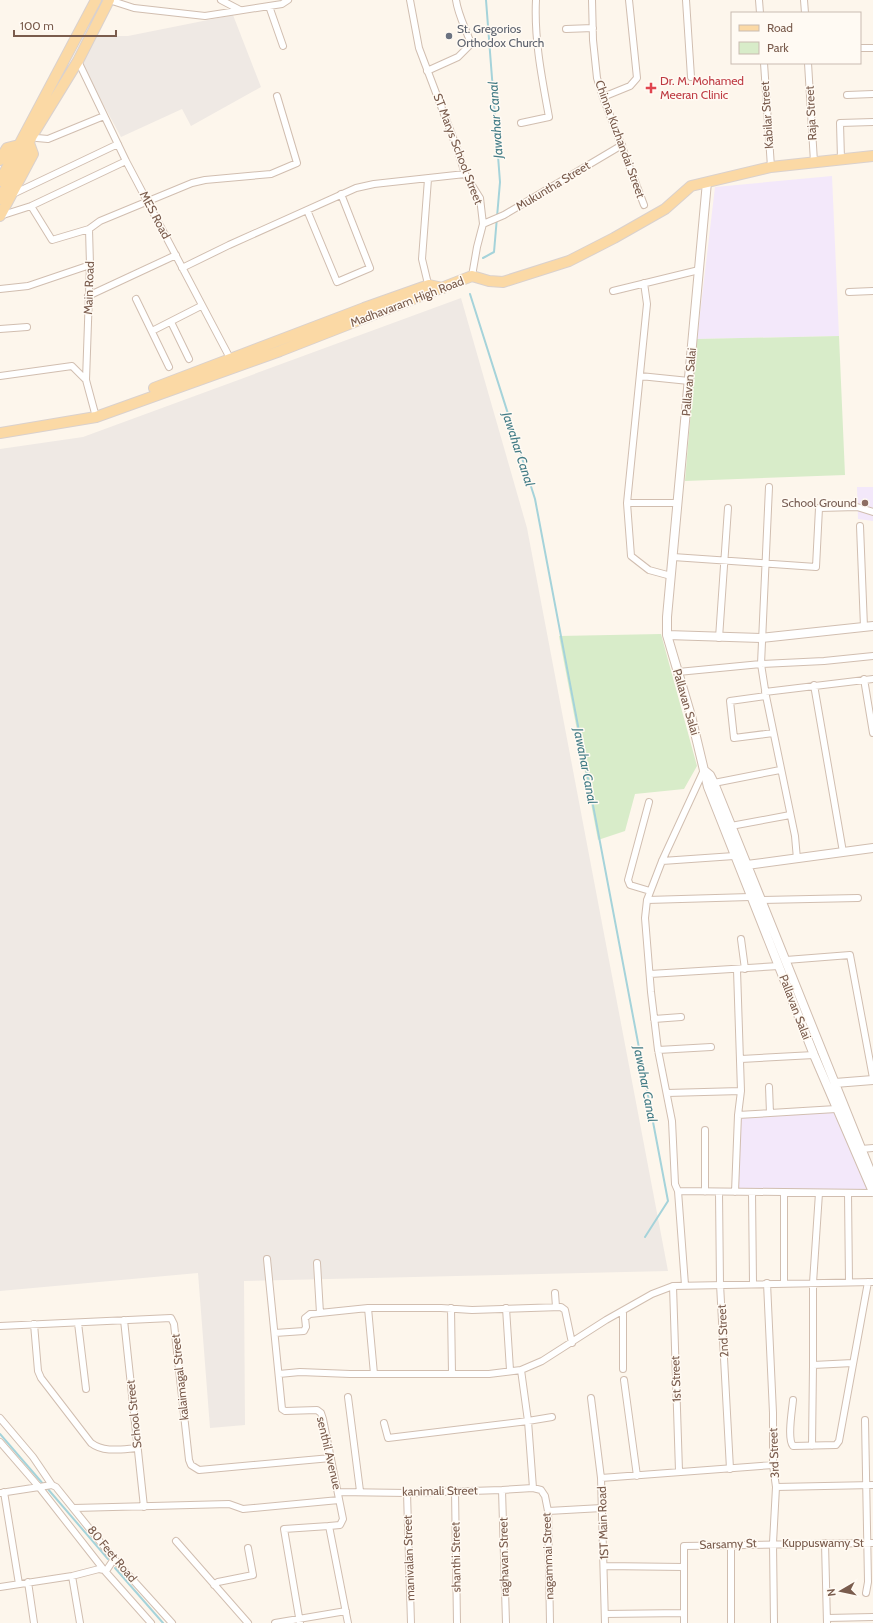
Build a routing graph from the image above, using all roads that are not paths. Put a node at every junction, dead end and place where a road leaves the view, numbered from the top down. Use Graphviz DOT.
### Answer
graph roads {
  1 [pos="96,0"];
  2 [pos="109,0"];
  3 [pos="221,0"];
  4 [pos="288,0"];
  5 [pos="410,0"];
  6 [pos="456,0"];
  7 [pos="536,0"];
  8 [pos="592,0"];
  9 [pos="629,0"];
  10 [pos="686,0"];
  11 [pos="759,0"];
  12 [pos="804,0"];
  13 [pos="232,3"];
  14 [pos="269,6"];
  15 [pos="240,10"];
  16 [pos="760,12"];
  17 [pos="805,12"];
  18 [pos="593,28"];
  19 [pos="566,30"];
  20 [pos="283,46"];
  21 [pos="861,48"];
  22 [pos="873,48"];
  23 [pos="78,61"];
  24 [pos="764,64"];
  25 [pos="808,64"];
  26 [pos="427,71"];
  27 [pos="692,77"];
  28 [pos="873,94"];
  29 [pos="847,95"];
  30 [pos="277,96"];
  31 [pos="603,97"];
  32 [pos="104,116"];
  33 [pos="873,122"];
  34 [pos="521,123"];
  35 [pos="27,141"];
  36 [pos="118,144"];
  37 [pos="622,145"];
  38 [pos="873,156"];
  39 [pos="0,158"];
  40 [pos="841,159"];
  41 [pos="126,161"];
  42 [pos="814,162"];
  43 [pos="771,167"];
  44 [pos="465,174"];
  45 [pos="428,179"];
  46 [pos="0,181"];
  47 [pos="708,182"];
  48 [pos="12,194"];
  49 [pos="341,194"];
  50 [pos="0,199"];
  51 [pos="147,201"];
  52 [pos="644,205"];
  53 [pos="31,206"];
  54 [pos="307,210"];
  55 [pos="0,216"];
  56 [pos="483,224"];
  57 [pos="89,229"];
  58 [pos="176,254"];
  59 [pos="90,265"];
  60 [pos="182,268"];
  61 [pos="699,270"];
  62 [pos="472,276"];
  63 [pos="644,283"];
  64 [pos="0,289"];
  65 [pos="429,289"];
  66 [pos="613,290"];
  67 [pos="849,292"];
  68 [pos="873,292"];
  69 [pos="88,296"];
  70 [pos="136,299"];
  71 [pos="201,306"];
  72 [pos="171,322"];
  73 [pos="27,327"];
  74 [pos="0,329"];
  75 [pos="152,331"];
  76 [pos="189,359"];
  77 [pos="232,363"];
  78 [pos="169,367"];
  79 [pos="0,376"];
  80 [pos="640,376"];
  81 [pos="86,380"];
  82 [pos="689,381"];
  83 [pos="95,414"];
  84 [pos="0,428"];
  85 [pos="0,434"];
  86 [pos="769,487"];
  87 [pos="627,503"];
  88 [pos="677,503"];
  89 [pos="728,508"];
  90 [pos="873,512"];
  91 [pos="860,526"];
  92 [pos="673,557"];
  93 [pos="725,562"];
  94 [pos="765,564"];
  95 [pos="671,576"];
  96 [pos="873,626"];
  97 [pos="864,627"];
  98 [pos="667,635"];
  99 [pos="719,638"];
  100 [pos="761,638"];
  101 [pos="873,656"];
  102 [pos="761,664"];
  103 [pos="678,672"];
  104 [pos="864,679"];
  105 [pos="873,679"];
  106 [pos="814,685"];
  107 [pos="765,694"];
  108 [pos="773,733"];
  109 [pos="873,733"];
  110 [pos="704,770"];
  111 [pos="780,770"];
  112 [pos="714,783"];
  113 [pos="649,802"];
  114 [pos="790,815"];
  115 [pos="731,826"];
  116 [pos="873,848"];
  117 [pos="843,852"];
  118 [pos="734,856"];
  119 [pos="797,859"];
  120 [pos="662,861"];
  121 [pos="747,865"];
  122 [pos="650,891"];
  123 [pos="750,898"];
  124 [pos="858,898"];
  125 [pos="647,900"];
  126 [pos="761,900"];
  127 [pos="741,939"];
  128 [pos="786,960"];
  129 [pos="779,966"];
  130 [pos="745,969"];
  131 [pos="737,970"];
  132 [pos="650,974"];
  133 [pos="681,1017"];
  134 [pos="654,1019"];
  135 [pos="711,1047"];
  136 [pos="658,1050"];
  137 [pos="814,1055"];
  138 [pos="741,1059"];
  139 [pos="873,1079"];
  140 [pos="835,1083"];
  141 [pos="769,1087"];
  142 [pos="741,1091"];
  143 [pos="667,1093"];
  144 [pos="836,1109"];
  145 [pos="770,1113"];
  146 [pos="738,1115"];
  147 [pos="705,1130"];
  148 [pos="873,1148"];
  149 [pos="862,1149"];
  150 [pos="873,1178"];
  151 [pos="678,1191"];
  152 [pos="705,1192"];
  153 [pos="735,1192"];
  154 [pos="752,1192"];
  155 [pos="784,1192"];
  156 [pos="873,1192"];
  157 [pos="719,1193"];
  158 [pos="848,1193"];
  159 [pos="819,1194"];
  160 [pos="267,1259"];
  161 [pos="317,1263"];
  162 [pos="849,1282"];
  163 [pos="870,1282"];
  164 [pos="753,1283"];
  165 [pos="767,1283"];
  166 [pos="784,1283"];
  167 [pos="813,1283"];
  168 [pos="720,1284"];
  169 [pos="684,1285"];
  170 [pos="673,1286"];
  171 [pos="555,1293"];
  172 [pos="556,1307"];
  173 [pos="368,1308"];
  174 [pos="451,1308"];
  175 [pos="506,1308"];
  176 [pos="623,1311"];
  177 [pos="320,1313"];
  178 [pos="124,1320"];
  179 [pos="78,1323"];
  180 [pos="34,1324"];
  181 [pos="0,1326"];
  182 [pos="275,1333"];
  183 [pos="572,1342"];
  184 [pos="853,1363"];
  185 [pos="813,1365"];
  186 [pos="623,1369"];
  187 [pos="510,1370"];
  188 [pos="521,1370"];
  189 [pos="279,1374"];
  190 [pos="374,1374"];
  191 [pos="452,1374"];
  192 [pos="624,1380"];
  193 [pos="86,1389"];
  194 [pos="348,1397"];
  195 [pos="591,1398"];
  196 [pos="793,1400"];
  197 [pos="552,1417"];
  198 [pos="0,1418"];
  199 [pos="865,1420"];
  200 [pos="528,1421"];
  201 [pos="384,1423"];
  202 [pos="0,1442"];
  203 [pos="812,1446"];
  204 [pos="138,1448"];
  205 [pos="331,1458"];
  206 [pos="773,1465"];
  207 [pos="730,1469"];
  208 [pos="679,1471"];
  209 [pos="636,1476"];
  210 [pos="601,1478"];
  211 [pos="52,1485"];
  212 [pos="866,1485"];
  213 [pos="873,1485"];
  214 [pos="40,1487"];
  215 [pos="776,1487"];
  216 [pos="533,1488"];
  217 [pos="455,1490"];
  218 [pos="502,1490"];
  219 [pos="541,1490"];
  220 [pos="360,1491"];
  221 [pos="338,1492"];
  222 [pos="2,1493"];
  223 [pos="406,1493"];
  224 [pos="339,1500"];
  225 [pos="144,1507"];
  226 [pos="74,1508"];
  227 [pos="602,1508"];
  228 [pos="548,1511"];
  229 [pos="329,1526"];
  230 [pos="176,1541"];
  231 [pos="773,1543"];
  232 [pos="825,1543"];
  233 [pos="870,1543"];
  234 [pos="731,1545"];
  235 [pos="248,1548"];
  236 [pos="113,1561"];
  237 [pos="604,1566"];
  238 [pos="684,1566"];
  239 [pos="106,1570"];
  240 [pos="72,1576"];
  241 [pos="28,1582"];
  242 [pos="19,1584"];
  243 [pos="214,1585"];
  244 [pos="0,1587"];
  245 [pos="866,1593"];
  246 [pos="346,1611"];
  247 [pos="684,1613"];
  248 [pos="605,1614"];
  249 [pos="873,1617"];
  250 [pos="300,1621"];
  251 [pos="827,1621"];
  252 [pos="34,1623"];
  253 [pos="80,1623"];
  254 [pos="151,1623"];
  255 [pos="172,1623"];
  256 [pos="248,1623"];
  257 [pos="275,1623"];
  258 [pos="348,1623"];
  259 [pos="411,1623"];
  260 [pos="457,1623"];
  261 [pos="506,1623"];
  262 [pos="550,1623"];
  263 [pos="605,1623"];
  264 [pos="684,1623"];
  265 [pos="731,1623"];
  266 [pos="774,1623"];
  1 -- 35 [label="main road"];
  2 -- 15 [label="street"];
  2 -- 23 [label="main road"];
  3 -- 13 [label="street"];
  4 -- 14 [label="street"];
  5 -- 26 [label="street, ST Marys School Street"];
  6 -- 26 [label="street"];
  7 -- 34 [label="street"];
  8 -- 18 [label="street, Chinna Kuzhandai Street"];
  9 -- 31 [label="street"];
  10 -- 27 [label="street"];
  11 -- 16 [label="street"];
  12 -- 17 [label="street"];
  13 -- 15 [label="street"];
  14 -- 15 [label="street"];
  14 -- 20 [label="street"];
  18 -- 19 [label="street"];
  18 -- 31 [label="street, Chinna Kuzhandai Street"];
  21 -- 22 [label="street"];
  23 -- 32 [label="street, MES Road"];
  23 -- 35 [label="main road"];
  24 -- 43 [label="street, Kabilar Street"];
  25 -- 42 [label="street, Raja Street"];
  26 -- 44 [label="street, ST Marys School Street"];
  28 -- 29 [label="street"];
  30 -- 51 [label="street"];
  31 -- 37 [label="street, Chinna Kuzhandai Street"];
  32 -- 35 [label="street"];
  32 -- 36 [label="street, MES Road"];
  33 -- 40 [label="street"];
  35 -- 39 [label="main road"];
  35 -- 46 [label="main road"];
  35 -- 48 [label="main road"];
  35 -- 50 [label="main road"];
  36 -- 41 [label="street, MES Road"];
  36 -- 48 [label="street"];
  37 -- 52 [label="street, Chinna Kuzhandai Street"];
  37 -- 56 [label="street, Mukuntha Street"];
  38 -- 40 [label="main road, Madhavaram High Road"];
  40 -- 42 [label="main road, Madhavaram High Road"];
  41 -- 51 [label="street, MES Road"];
  41 -- 53 [label="street"];
  42 -- 43 [label="main road, Madhavaram High Road"];
  43 -- 47 [label="main road, Madhavaram High Road"];
  44 -- 45 [label="street"];
  44 -- 56 [label="street, ST Marys School Street"];
  45 -- 49 [label="street"];
  45 -- 65 [label="street"];
  47 -- 61 [label="street, Pallavan Salai"];
  47 -- 62 [label="main road, Madhavaram High Road"];
  48 -- 55 [label="main road"];
  49 -- 54 [label="street"];
  49 -- 54 [label="street"];
  51 -- 57 [label="street"];
  51 -- 58 [label="street, MES Road"];
  53 -- 55 [label="street"];
  53 -- 57 [label="street"];
  54 -- 60 [label="street"];
  56 -- 62 [label="street, ST Marys School Street"];
  57 -- 59 [label="street, Main Road"];
  58 -- 60 [label="street, MES Road"];
  58 -- 69 [label="street"];
  59 -- 64 [label="street"];
  59 -- 69 [label="street, Main Road"];
  60 -- 71 [label="street, MES Road"];
  61 -- 63 [label="street"];
  61 -- 82 [label="street, Pallavan Salai"];
  62 -- 65 [label="main road, Madhavaram High Road"];
  63 -- 66 [label="street"];
  63 -- 80 [label="street"];
  65 -- 77 [label="main road"];
  67 -- 68 [label="street"];
  69 -- 81 [label="street, Main Road"];
  70 -- 75 [label="street"];
  71 -- 72 [label="street"];
  71 -- 77 [label="street, MES Road"];
  72 -- 75 [label="street"];
  72 -- 76 [label="street"];
  73 -- 74 [label="street"];
  75 -- 78 [label="street"];
  77 -- 83 [label="main road"];
  79 -- 81 [label="street"];
  80 -- 82 [label="street"];
  80 -- 87 [label="street"];
  81 -- 83 [label="street, Main Road"];
  82 -- 88 [label="street, Pallavan Salai"];
  83 -- 84 [label="main road"];
  83 -- 85 [label="main road"];
  86 -- 94 [label="street"];
  87 -- 88 [label="street"];
  87 -- 95 [label="street"];
  88 -- 92 [label="street, Pallavan Salai"];
  89 -- 93 [label="street"];
  90 -- 94 [label="street"];
  91 -- 97 [label="street"];
  92 -- 93 [label="street"];
  92 -- 95 [label="street, Pallavan Salai"];
  93 -- 94 [label="street"];
  93 -- 99 [label="street"];
  94 -- 100 [label="street"];
  95 -- 98 [label="street, Pallavan Salai"];
  96 -- 97 [label="street"];
  97 -- 100 [label="street"];
  98 -- 99 [label="street"];
  98 -- 103 [label="street, Pallavan Salai"];
  99 -- 100 [label="street"];
  100 -- 102 [label="street"];
  101 -- 102 [label="street"];
  102 -- 103 [label="street"];
  102 -- 107 [label="street"];
  103 -- 110 [label="street, Pallavan Salai"];
  104 -- 105 [label="street"];
  104 -- 106 [label="street"];
  104 -- 109 [label="street"];
  106 -- 107 [label="street"];
  106 -- 117 [label="street"];
  107 -- 108 [label="street"];
  107 -- 108 [label="street"];
  108 -- 111 [label="street"];
  110 -- 112 [label="street"];
  110 -- 118 [label="street, Pallavan Salai"];
  110 -- 120 [label="street"];
  111 -- 112 [label="street"];
  111 -- 114 [label="street"];
  112 -- 115 [label="street"];
  113 -- 122 [label="street"];
  114 -- 115 [label="street"];
  114 -- 119 [label="street"];
  115 -- 121 [label="street"];
  116 -- 117 [label="street"];
  117 -- 119 [label="street"];
  118 -- 120 [label="street"];
  118 -- 123 [label="street, Pallavan Salai"];
  119 -- 121 [label="street"];
  120 -- 122 [label="street"];
  121 -- 126 [label="street"];
  122 -- 125 [label="street"];
  123 -- 125 [label="street"];
  123 -- 129 [label="street, Pallavan Salai"];
  124 -- 126 [label="street"];
  125 -- 132 [label="street"];
  126 -- 128 [label="street"];
  127 -- 130 [label="street"];
  128 -- 139 [label="street"];
  128 -- 140 [label="street"];
  129 -- 130 [label="street"];
  129 -- 137 [label="street, Pallavan Salai"];
  130 -- 131 [label="street"];
  131 -- 132 [label="street"];
  131 -- 138 [label="street"];
  132 -- 134 [label="street"];
  133 -- 134 [label="street"];
  134 -- 136 [label="street"];
  135 -- 136 [label="street"];
  136 -- 143 [label="street"];
  137 -- 138 [label="street"];
  137 -- 144 [label="street, Pallavan Salai"];
  138 -- 142 [label="street"];
  139 -- 140 [label="street"];
  140 -- 149 [label="street"];
  141 -- 145 [label="street"];
  142 -- 143 [label="street"];
  142 -- 146 [label="street"];
  143 -- 151 [label="street"];
  144 -- 145 [label="street"];
  144 -- 156 [label="street, Pallavan Salai"];
  145 -- 146 [label="street"];
  146 -- 153 [label="street"];
  147 -- 152 [label="street"];
  148 -- 149 [label="street"];
  149 -- 150 [label="street"];
  151 -- 152 [label="street"];
  151 -- 169 [label="street"];
  152 -- 157 [label="street"];
  153 -- 154 [label="street"];
  153 -- 157 [label="street"];
  154 -- 155 [label="street"];
  154 -- 164 [label="street"];
  155 -- 159 [label="street"];
  155 -- 166 [label="street"];
  156 -- 158 [label="street"];
  157 -- 168 [label="street, 2nd Street"];
  158 -- 159 [label="street"];
  158 -- 162 [label="street"];
  159 -- 167 [label="street"];
  160 -- 182 [label="street, senthil Avenue"];
  161 -- 177 [label="street"];
  162 -- 163 [label="street"];
  162 -- 167 [label="street"];
  163 -- 184 [label="street"];
  164 -- 165 [label="street"];
  164 -- 168 [label="street"];
  165 -- 166 [label="street"];
  165 -- 206 [label="street, 3rd Street"];
  166 -- 167 [label="street"];
  167 -- 185 [label="street"];
  168 -- 169 [label="street"];
  168 -- 207 [label="street, 2nd Street"];
  169 -- 170 [label="street"];
  170 -- 176 [label="street"];
  170 -- 208 [label="street, 1st Street"];
  171 -- 172 [label="street"];
  172 -- 175 [label="street"];
  172 -- 183 [label="street"];
  173 -- 174 [label="street"];
  173 -- 177 [label="street"];
  173 -- 190 [label="street"];
  174 -- 175 [label="street"];
  174 -- 191 [label="street"];
  175 -- 187 [label="street"];
  176 -- 183 [label="street"];
  176 -- 186 [label="street"];
  177 -- 182 [label="street"];
  178 -- 179 [label="street, kalaimagal Street"];
  178 -- 204 [label="street, School Street"];
  178 -- 205 [label="street, kalaimagal Street"];
  179 -- 180 [label="street, kalaimagal Street"];
  179 -- 193 [label="street"];
  180 -- 181 [label="street, kalaimagal Street"];
  180 -- 204 [label="street"];
  182 -- 189 [label="street, senthil Avenue"];
  183 -- 188 [label="street"];
  184 -- 185 [label="street"];
  184 -- 203 [label="street"];
  185 -- 203 [label="street"];
  187 -- 188 [label="street"];
  187 -- 191 [label="street"];
  188 -- 200 [label="street"];
  189 -- 190 [label="street"];
  189 -- 205 [label="street, senthil Avenue"];
  190 -- 191 [label="street"];
  192 -- 209 [label="street"];
  194 -- 220 [label="street"];
  195 -- 210 [label="street"];
  196 -- 203 [label="street"];
  197 -- 200 [label="street"];
  198 -- 211 [label="street, 80 Feet Road"];
  199 -- 212 [label="street"];
  200 -- 201 [label="street"];
  200 -- 216 [label="street"];
  202 -- 214 [label="street, 80 Feet Road"];
  204 -- 225 [label="street, School Street"];
  205 -- 221 [label="street, senthil Avenue"];
  206 -- 207 [label="street"];
  206 -- 215 [label="street, 3rd Street"];
  207 -- 208 [label="street"];
  208 -- 209 [label="street, 1ST Main Road"];
  209 -- 210 [label="street, 1ST Main Road"];
  210 -- 227 [label="street, 1ST Main Road"];
  211 -- 214 [label="street"];
  211 -- 226 [label="street, 80 Feet Road"];
  212 -- 213 [label="street"];
  212 -- 215 [label="street"];
  212 -- 233 [label="street"];
  214 -- 222 [label="street"];
  214 -- 239 [label="street, 80 Feet Road"];
  215 -- 231 [label="street, 3rd Street"];
  216 -- 218 [label="street, kanimali Street"];
  216 -- 219 [label="street, kanimali Street"];
  217 -- 218 [label="street, kanimali Street"];
  217 -- 223 [label="street, kanimali Street"];
  217 -- 260 [label="street, shanthi Street"];
  218 -- 261 [label="street, raghavan Street"];
  219 -- 228 [label="street, nagammai Street"];
  220 -- 221 [label="street, kanimali Street"];
  220 -- 223 [label="street, kanimali Street"];
  221 -- 224 [label="street, senthil Avenue"];
  222 -- 242 [label="street"];
  223 -- 259 [label="street, manivalan Street"];
  224 -- 225 [label="street"];
  224 -- 229 [label="street, senthil Avenue"];
  225 -- 226 [label="street"];
  226 -- 236 [label="street, 80 Feet Road"];
  227 -- 228 [label="street"];
  227 -- 237 [label="street, 1ST Main Road"];
  228 -- 262 [label="street, nagammai Street"];
  229 -- 246 [label="street"];
  229 -- 250 [label="street"];
  230 -- 243 [label="street"];
  231 -- 232 [label="street, Kuppuswamy St"];
  231 -- 234 [label="street, Sarsamy St"];
  231 -- 266 [label="street, 3rd Street"];
  232 -- 233 [label="street, Kuppuswamy St"];
  232 -- 251 [label="street"];
  233 -- 245 [label="street"];
  234 -- 238 [label="street, Sarsamy St"];
  234 -- 265 [label="street"];
  235 -- 243 [label="street"];
  236 -- 239 [label="street"];
  236 -- 255 [label="street, 80 Feet Road"];
  237 -- 238 [label="street"];
  237 -- 248 [label="street, 1ST Main Road"];
  238 -- 247 [label="street"];
  239 -- 240 [label="street, 80 Feet Road"];
  239 -- 254 [label="street, 80 Feet Road"];
  240 -- 241 [label="street, 80 Feet Road"];
  240 -- 253 [label="street"];
  241 -- 242 [label="street, 80 Feet Road"];
  241 -- 252 [label="street"];
  242 -- 244 [label="street, 80 Feet Road"];
  243 -- 256 [label="street"];
  246 -- 250 [label="street"];
  246 -- 258 [label="street"];
  247 -- 248 [label="street"];
  247 -- 264 [label="street"];
  248 -- 263 [label="street, 1ST Main Road"];
  249 -- 251 [label="street"];
  250 -- 257 [label="street"];
}
